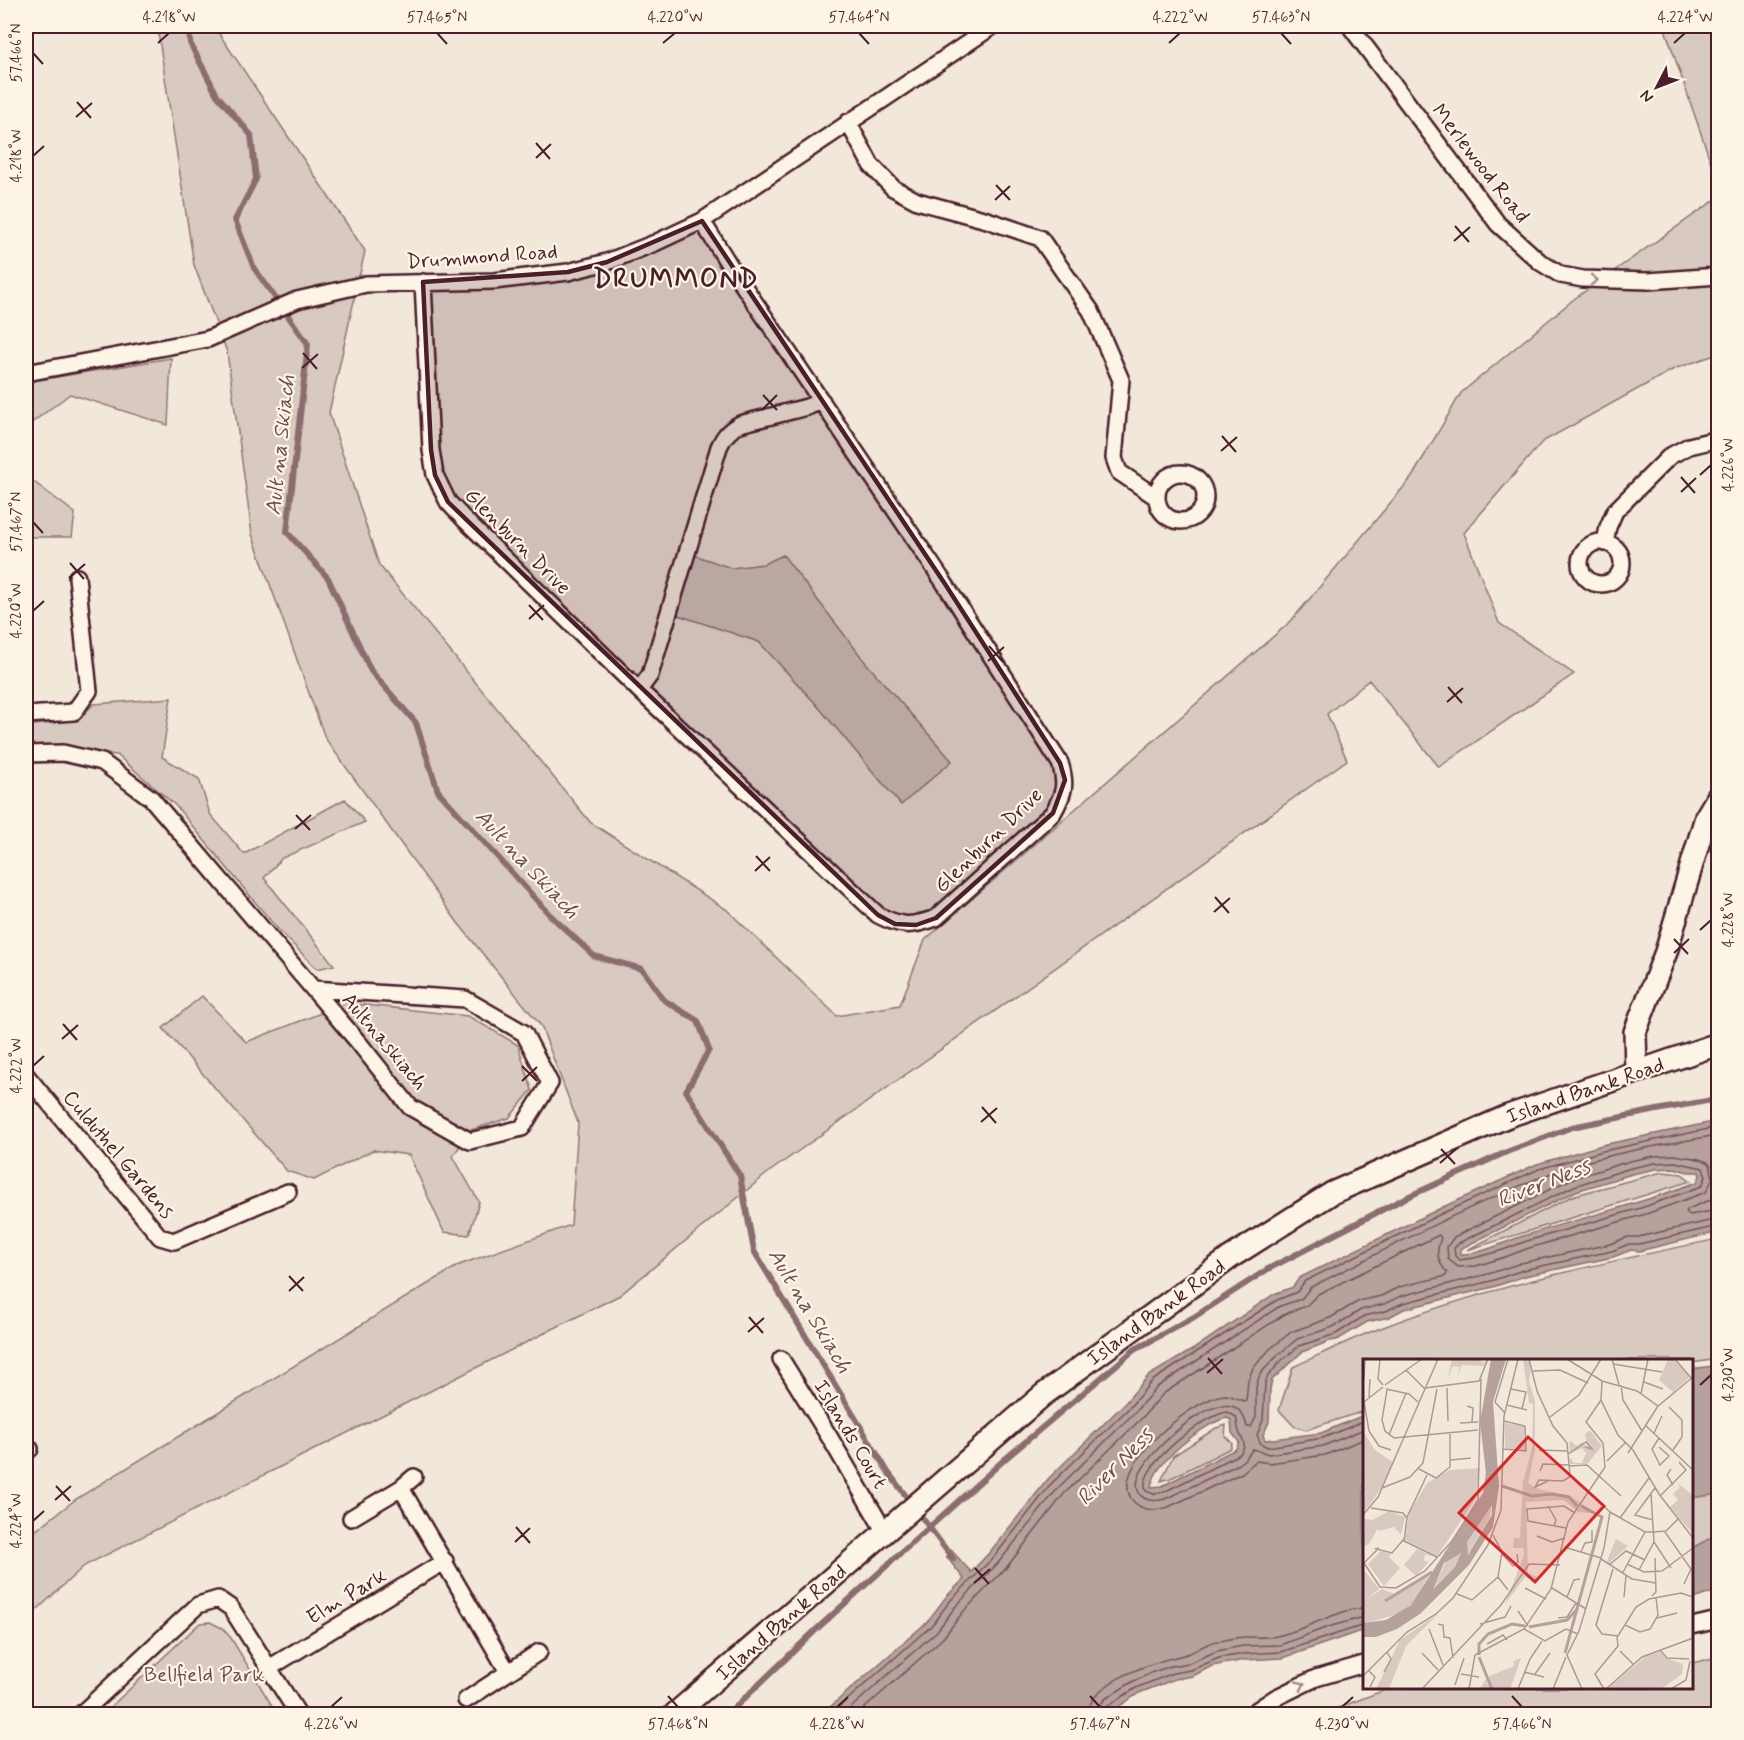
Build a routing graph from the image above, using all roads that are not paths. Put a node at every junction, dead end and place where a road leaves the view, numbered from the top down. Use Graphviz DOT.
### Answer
graph roads {
  1 [pos="1350,26"];
  2 [pos="984,28"];
  3 [pos="848,122"];
  4 [pos="702,221"];
  5 [pos="1719,276"];
  6 [pos="423,282"];
  7 [pos="26,373"];
  8 [pos="822,401"];
  9 [pos="1719,439"];
  10 [pos="1156,497"];
  11 [pos="1605,543"];
  12 [pos="77,577"];
  13 [pos="639,690"];
  14 [pos="26,715"];
  15 [pos="26,754"];
  16 [pos="1719,797"];
  17 [pos="313,989"];
  18 [pos="1719,1044"];
  19 [pos="1636,1071"];
  20 [pos="26,1075"];
  21 [pos="288,1192"];
  22 [pos="781,1359"];
  23 [pos="414,1477"];
  24 [pos="401,1488"];
  25 [pos="351,1518"];
  26 [pos="885,1532"];
  27 [pos="445,1561"];
  28 [pos="1719,1620"];
  29 [pos="1693,1626"];
  30 [pos="539,1652"];
  31 [pos="1363,1665"];
  32 [pos="269,1668"];
  33 [pos="508,1672"];
  34 [pos="466,1700"];
  35 [pos="81,1714"];
  36 [pos="298,1714"];
  37 [pos="675,1714"];
  38 [pos="1251,1714"];
  1 -- 5 [label="street, Merlewood Road, one-way"];
  2 -- 3 [label="street, Drummond Road"];
  3 -- 4 [label="street, Drummond Road"];
  3 -- 10 [label="street"];
  4 -- 6 [label="street, Drummond Road"];
  4 -- 8 [label="street, Glenburn Drive"];
  6 -- 7 [label="street, Drummond Road"];
  6 -- 13 [label="street, Glenburn Drive"];
  8 -- 13 [label="street"];
  8 -- 13 [label="street, Glenburn Drive"];
  9 -- 11 [label="street"];
  12 -- 14 [label="street"];
  15 -- 17 [label="street, Aultnaskiach"];
  16 -- 19 [label="main road"];
  17 -- 17 [label="street, Aultnaskiach"];
  18 -- 19 [label="main road, Island Bank Road"];
  19 -- 26 [label="main road, Island Bank Road"];
  20 -- 21 [label="street, Culduthel Gardens"];
  22 -- 26 [label="street, Islands Court"];
  23 -- 24 [label="street"];
  24 -- 25 [label="street"];
  24 -- 27 [label="street"];
  26 -- 37 [label="main road, Island Bank Road"];
  27 -- 32 [label="street, Elm Park"];
  27 -- 33 [label="street"];
  28 -- 29 [label="street"];
  30 -- 33 [label="street"];
  38 -- 31 [label="street, one-way"];
  32 -- 35 [label="street"];
  32 -- 36 [label="street"];
  33 -- 34 [label="street"];
}
